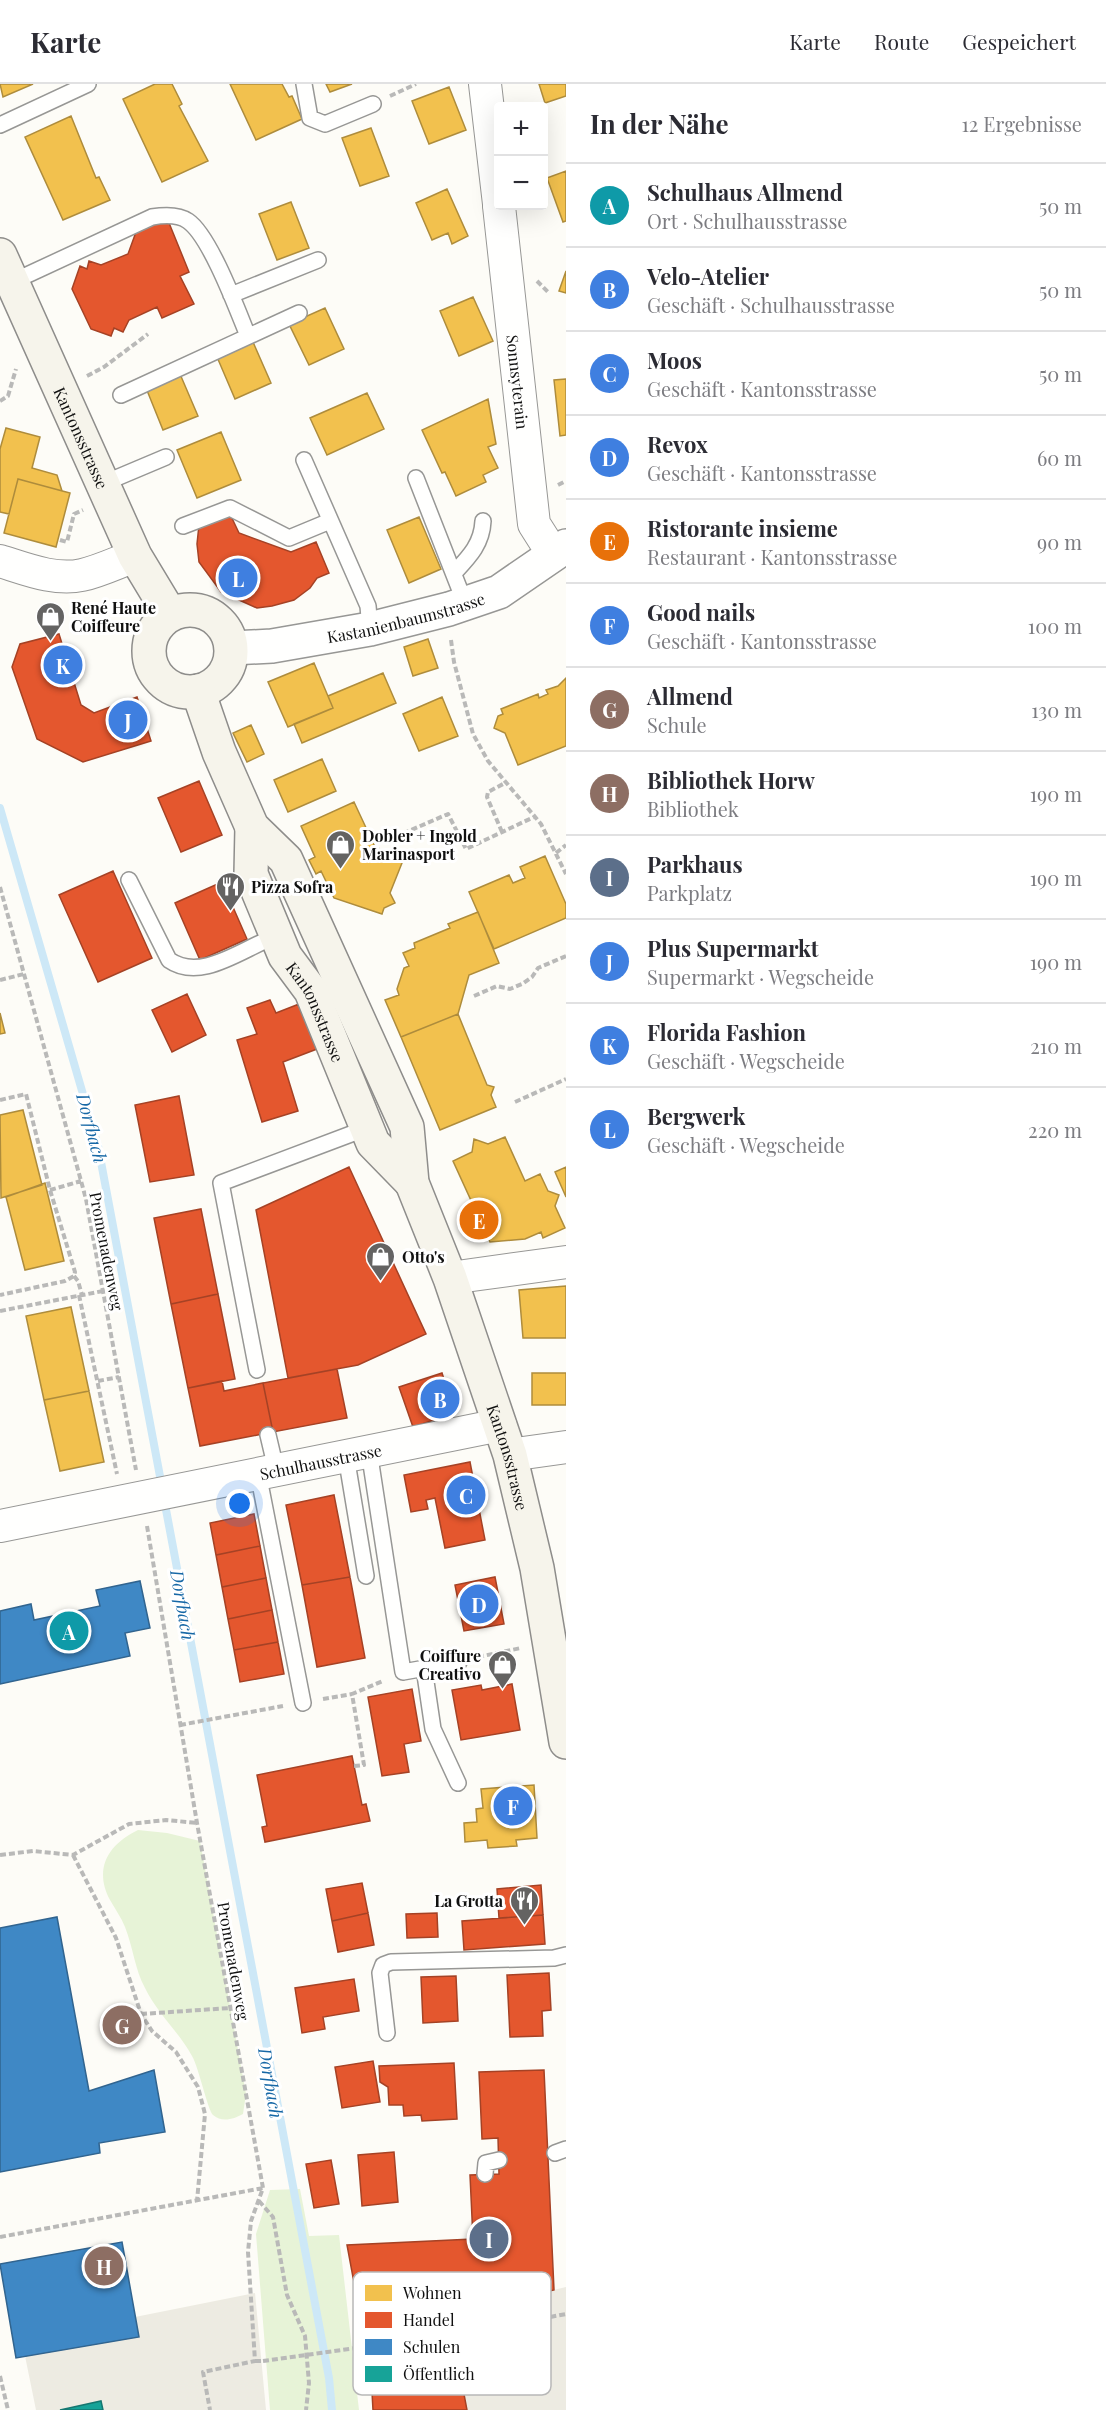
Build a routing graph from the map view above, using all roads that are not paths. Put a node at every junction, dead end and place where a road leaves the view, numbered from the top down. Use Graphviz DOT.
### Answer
graph roads {
  1 [pos="88,84"];
  2 [pos="304,84"];
  3 [pos="485,84"];
  4 [pos="373,104"];
  5 [pos="0,125"];
  6 [pos="494,162"];
  7 [pos="500,210"];
  8 [pos="318,260"];
  9 [pos="6,269"];
  10 [pos="231,295"];
  11 [pos="299,313"];
  12 [pos="248,336"];
  13 [pos="121,395"];
  14 [pos="166,457"];
  15 [pos="304,460"];
  16 [pos="416,478"];
  17 [pos="95,495"];
  18 [pos="330,521"];
  19 [pos="483,521"];
  20 [pos="183,526"];
  21 [pos="560,550"];
  22 [pos="135,556"];
  23 [pos="0,561"];
  24 [pos="454,573"];
  25 [pos="457,606"];
  26 [pos="170,614"];
  27 [pos="370,629"];
  28 [pos="232,648"];
  29 [pos="198,691"];
  30 [pos="252,827"];
  31 [pos="129,880"];
  32 [pos="277,936"];
  33 [pos="367,1128"];
  34 [pos="412,1183"];
  35 [pos="566,1262"];
  36 [pos="450,1278"];
  37 [pos="257,1370"];
  38 [pos="268,1435"];
  39 [pos="505,1440"];
  40 [pos="566,1447"];
  41 [pos="358,1453"];
  42 [pos="267,1471"];
  43 [pos="0,1526"];
  44 [pos="366,1576"];
  45 [pos="459,1662"];
  46 [pos="424,1668"];
  47 [pos="303,1703"];
  48 [pos="566,1742"];
  49 [pos="458,1784"];
  50 [pos="566,1955"];
  51 [pos="387,2033"];
  52 [pos="499,2160"];
  53 [pos="485,2174"];
  1 -- 5 [label="lane"];
  2 -- 4 [label="lane"];
  3 -- 6 [label="street, Sonnsyterain"];
  7 -- 21 [label="street, Sonnsyterain"];
  8 -- 10 [label="lane"];
  9 -- 10 [label="lane"];
  9 -- 17 [label="main road, Kantonsstrasse"];
  10 -- 12 [label="lane"];
  11 -- 12 [label="lane"];
  12 -- 13 [label="lane"];
  14 -- 17 [label="lane"];
  15 -- 18 [label="lane"];
  16 -- 24 [label="lane"];
  17 -- 22 [label="main road, Kantonsstrasse"];
  18 -- 20 [label="lane"];
  18 -- 27 [label="lane"];
  19 -- 24 [label="lane"];
  21 -- 25 [label="street, Kastanienbaumstrasse"];
  22 -- 23 [label="street"];
  22 -- 26 [label="main road, Kantonsstrasse"];
  24 -- 25 [label="lane"];
  25 -- 27 [label="street, Kastanienbaumstrasse"];
  26 -- 28 [label="main road"];
  26 -- 29 [label="main road"];
  27 -- 28 [label="street, Kastanienbaumstrasse"];
  28 -- 29 [label="main road"];
  29 -- 30 [label="main road, Kantonsstrasse"];
  30 -- 32 [label="main road, Kantonsstrasse"];
  30 -- 34 [label="main road, Kantonsstrasse"];
  31 -- 32 [label="lane"];
  32 -- 33 [label="main road, Kantonsstrasse"];
  33 -- 34 [label="main road, Kantonsstrasse"];
  33 -- 37 [label="lane"];
  34 -- 36 [label="main road, Kantonsstrasse"];
  35 -- 36 [label="street"];
  36 -- 39 [label="main road, Kantonsstrasse"];
  38 -- 42 [label="lane"];
  39 -- 40 [label="street, Schulhausstrasse"];
  39 -- 41 [label="street, Schulhausstrasse"];
  39 -- 48 [label="main road, Kantonsstrasse"];
  41 -- 42 [label="street, Schulhausstrasse"];
  41 -- 44 [label="lane"];
  41 -- 46 [label="lane"];
  42 -- 43 [label="street, Schulhausstrasse"];
  42 -- 47 [label="lane"];
  45 -- 46 [label="lane"];
  46 -- 49 [label="lane"];
  50 -- 51 [label="lane"];
  52 -- 53 [label="lane"];
}
